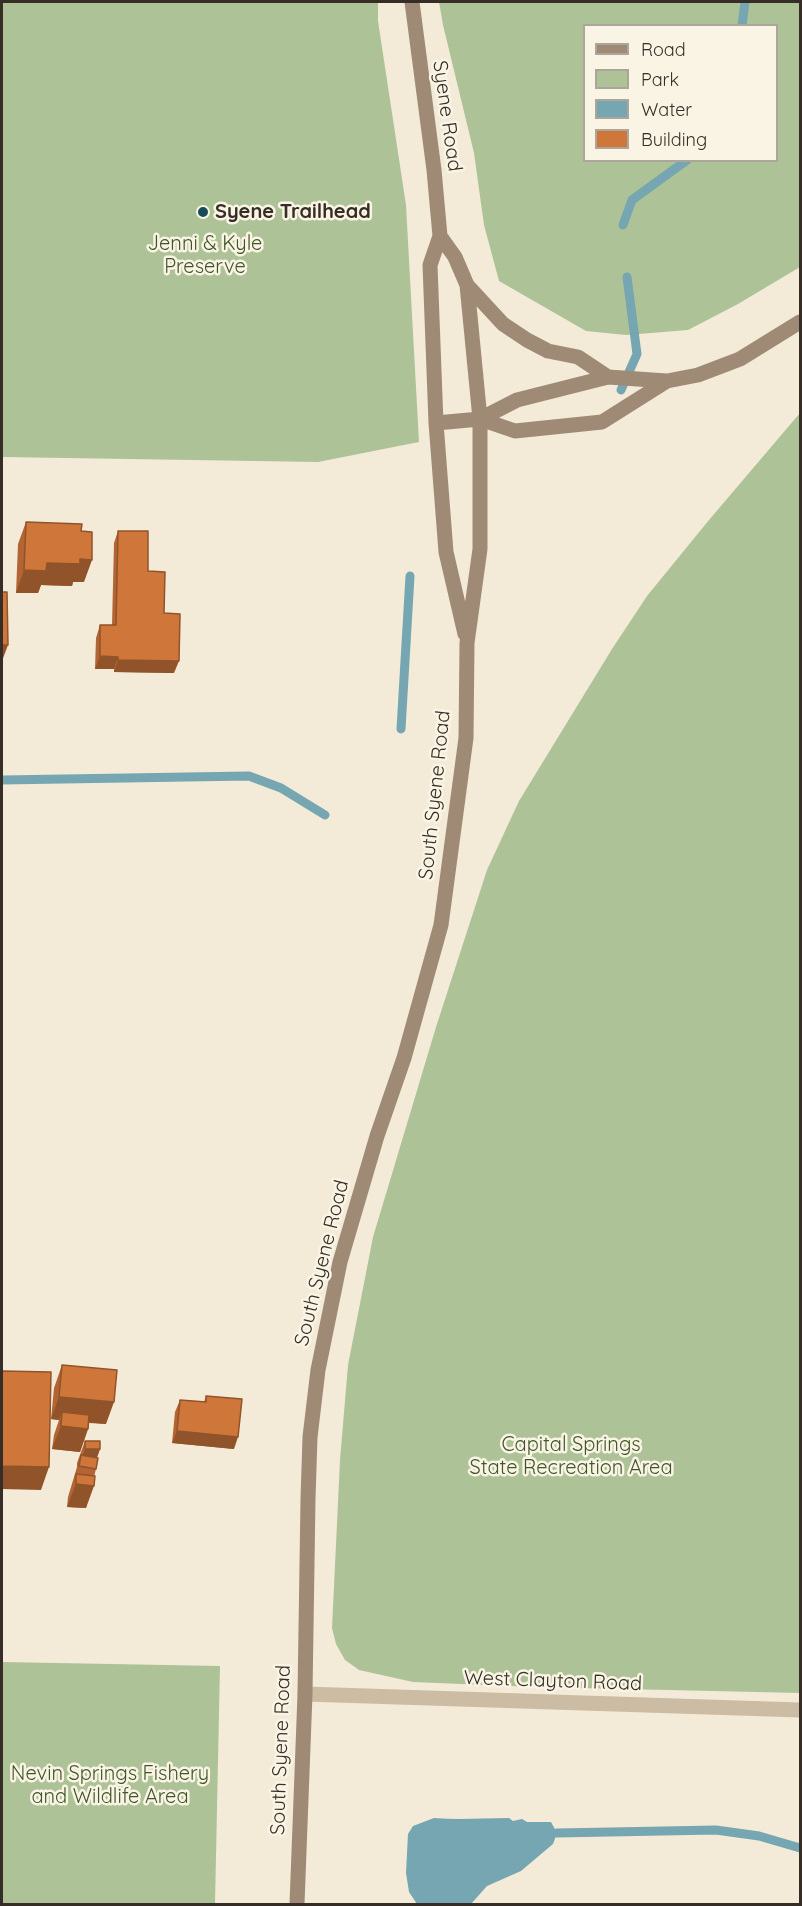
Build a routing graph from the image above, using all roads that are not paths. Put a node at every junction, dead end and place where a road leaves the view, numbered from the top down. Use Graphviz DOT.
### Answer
graph roads {
  1 [pos="412,2"];
  2 [pos="440,236"];
  3 [pos="467,285"];
  4 [pos="801,322"];
  5 [pos="608,377"];
  6 [pos="667,381"];
  7 [pos="480,419"];
  8 [pos="436,423"];
  9 [pos="467,643"];
  10 [pos="305,1694"];
  11 [pos="801,1710"];
  12 [pos="297,1905"];
  1 -- 2 [label="street, Syene Road"];
  2 -- 3 [label="street, Syene Road"];
  2 -- 8 [label="street, Syene Road"];
  3 -- 5 [label="street"];
  3 -- 7 [label="street, Syene Road"];
  4 -- 6 [label="street"];
  5 -- 6 [label="street"];
  5 -- 7 [label="street"];
  6 -- 7 [label="street"];
  7 -- 8 [label="street"];
  7 -- 9 [label="street, South Syene Road"];
  8 -- 9 [label="street, South Syene Road"];
  9 -- 10 [label="street, South Syene Road"];
  10 -- 11 [label="street, West Clayton Road"];
  10 -- 12 [label="street, South Syene Road"];
}
